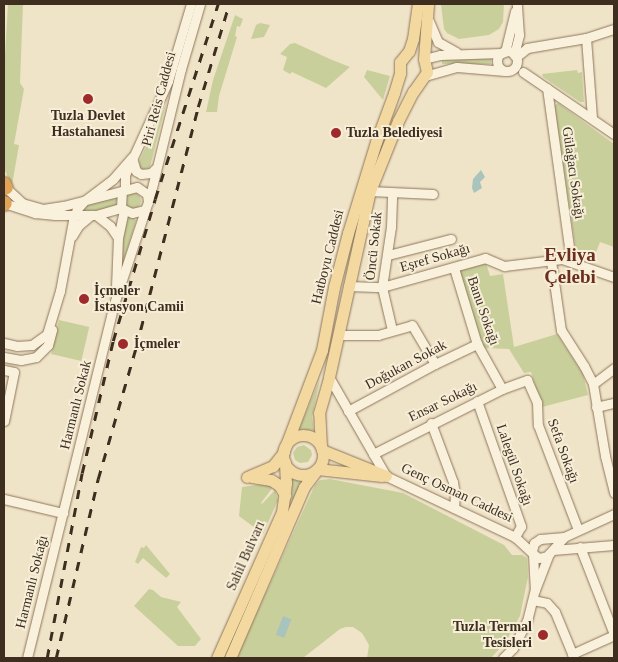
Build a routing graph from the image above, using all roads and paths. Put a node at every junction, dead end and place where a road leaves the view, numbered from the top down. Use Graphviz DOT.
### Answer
graph roads {
  1 [pos="191,4"];
  2 [pos="200,4"];
  3 [pos="418,4"];
  4 [pos="517,4"];
  5 [pos="428,9"];
  6 [pos="614,29"];
  7 [pos="586,38"];
  8 [pos="503,52"];
  9 [pos="467,53"];
  10 [pos="405,56"];
  11 [pos="424,58"];
  12 [pos="515,58"];
  13 [pos="507,71"];
  14 [pos="523,72"];
  15 [pos="400,73"];
  16 [pos="422,78"];
  17 [pos="547,88"];
  18 [pos="592,118"];
  19 [pos="614,134"];
  20 [pos="132,157"];
  21 [pos="156,169"];
  22 [pos="4,186"];
  23 [pos="124,190"];
  24 [pos="370,191"];
  25 [pos="392,193"];
  26 [pos="433,194"];
  27 [pos="84,201"];
  28 [pos="4,203"];
  29 [pos="146,206"];
  30 [pos="122,209"];
  31 [pos="75,214"];
  32 [pos="55,215"];
  33 [pos="94,215"];
  34 [pos="118,238"];
  35 [pos="451,239"];
  36 [pos="70,244"];
  37 [pos="388,255"];
  38 [pos="551,260"];
  39 [pos="572,261"];
  40 [pos="454,268"];
  41 [pos="614,276"];
  42 [pos="348,286"];
  43 [pos="382,287"];
  44 [pos="114,304"];
  45 [pos="54,317"];
  46 [pos="392,330"];
  47 [pos="338,335"];
  48 [pos="4,343"];
  49 [pos="477,344"];
  50 [pos="4,357"];
  51 [pos="435,364"];
  52 [pos="614,368"];
  53 [pos="4,370"];
  54 [pos="330,376"];
  55 [pos="527,380"];
  56 [pos="593,384"];
  57 [pos="502,389"];
  58 [pos="477,400"];
  59 [pos="614,403"];
  60 [pos="596,407"];
  61 [pos="348,411"];
  62 [pos="4,421"];
  63 [pos="431,423"];
  64 [pos="322,448"];
  65 [pos="285,454"];
  66 [pos="373,454"];
  67 [pos="316,470"];
  68 [pos="386,476"];
  69 [pos="614,493"];
  70 [pos="285,495"];
  71 [pos="4,499"];
  72 [pos="454,508"];
  73 [pos="64,513"];
  74 [pos="614,514"];
  75 [pos="578,530"];
  76 [pos="515,537"];
  77 [pos="564,537"];
  78 [pos="540,539"];
  79 [pos="614,545"];
  80 [pos="580,547"];
  81 [pos="551,552"];
  82 [pos="534,554"];
  83 [pos="534,595"];
  84 [pos="243,600"];
  85 [pos="614,634"];
  86 [pos="573,656"];
  87 [pos="27,658"];
  88 [pos="209,658"];
  89 [pos="217,658"];
  90 [pos="230,658"];
  91 [pos="503,658"];
  1 -- 20 [label="street, Piri Reis Caddesi"];
  2 -- 21 [label="street, Piri Reis Caddesi"];
  3 -- 10 [label="main road, Hatboyu Caddesi"];
  4 -- 8 [label="street"];
  4 -- 12 [label="street"];
  5 -- 9 [label="street"];
  5 -- 11 [label="main road"];
  6 -- 7 [label="street"];
  7 -- 12 [label="street"];
  7 -- 18 [label="street"];
  8 -- 9 [label="street"];
  8 -- 12 [label="street"];
  8 -- 13 [label="street"];
  9 -- 11 [label="street"];
  10 -- 11 [label="main road"];
  10 -- 15 [label="main road, Hatboyu Caddesi"];
  11 -- 16 [label="main road"];
  12 -- 13 [label="street"];
  12 -- 14 [label="street"];
  13 -- 14 [label="street"];
  13 -- 16 [label="street"];
  14 -- 17 [label="street"];
  15 -- 16 [label="main road"];
  15 -- 65 [label="main road, Hatboyu Caddesi"];
  16 -- 24 [label="main road, Hatboyu Caddesi"];
  17 -- 18 [label="street"];
  17 -- 39 [label="street, Gülağacı Sokağı"];
  18 -- 19 [label="street"];
  20 -- 21 [label="street"];
  20 -- 23 [label="street"];
  20 -- 27 [label="street"];
  21 -- 29 [label="street, Piri Reis Caddesi"];
  22 -- 27 [label="street"];
  23 -- 27 [label="street"];
  23 -- 29 [label="street"];
  23 -- 30 [label="street"];
  24 -- 25 [label="street"];
  24 -- 42 [label="main road, Hatboyu Caddesi"];
  25 -- 26 [label="street"];
  25 -- 37 [label="street, Öncü Sokak"];
  27 -- 31 [label="street"];
  28 -- 32 [label="street"];
  29 -- 30 [label="street"];
  29 -- 44 [label="street, Harmanlı Sokak"];
  30 -- 33 [label="street"];
  30 -- 34 [label="street, Harmanlı Sokak"];
  31 -- 32 [label="street"];
  31 -- 33 [label="street"];
  31 -- 36 [label="street"];
  32 -- 36 [label="street"];
  33 -- 34 [label="street"];
  33 -- 36 [label="street"];
  34 -- 44 [label="street, Harmanlı Sokak"];
  35 -- 37 [label="street"];
  36 -- 45 [label="street"];
  37 -- 43 [label="street, Öncü Sokak"];
  38 -- 39 [label="street, Eşref Sokağı"];
  38 -- 40 [label="street, Eşref Sokağı"];
  38 -- 56 [label="street"];
  39 -- 41 [label="street, Eşref Sokağı"];
  40 -- 43 [label="street, Eşref Sokağı"];
  40 -- 49 [label="street, Banu Sokağı"];
  42 -- 43 [label="street, Eşref Sokağı"];
  42 -- 47 [label="main road, Hatboyu Caddesi"];
  43 -- 46 [label="street, Öncü Sokak"];
  44 -- 73 [label="street, Harmanlı Sokak"];
  45 -- 48 [label="street"];
  45 -- 50 [label="street"];
  46 -- 47 [label="street"];
  46 -- 51 [label="street"];
  47 -- 54 [label="main road, Hatboyu Caddesi"];
  49 -- 51 [label="street, Doğukan Sokak"];
  49 -- 57 [label="street, Banu Sokağı"];
  51 -- 61 [label="street, Doğukan Sokak"];
  52 -- 56 [label="street"];
  53 -- 62 [label="street"];
  54 -- 61 [label="street"];
  54 -- 64 [label="main road, Hatboyu Caddesi"];
  55 -- 57 [label="street, Ensar Sokağı"];
  55 -- 75 [label="street, Sefa Sokağı"];
  56 -- 60 [label="street"];
  57 -- 58 [label="street, Ensar Sokağı"];
  58 -- 63 [label="street, Ensar Sokağı"];
  58 -- 76 [label="street, Lalegül Sokağı"];
  59 -- 60 [label="street"];
  60 -- 69 [label="street"];
  61 -- 66 [label="street"];
  63 -- 66 [label="street, Ensar Sokağı"];
  63 -- 72 [label="street"];
  64 -- 65 [label="main road"];
  64 -- 67 [label="main road"];
  64 -- 68 [label="main road"];
  65 -- 67 [label="main road"];
  65 -- 70 [label="main road, Sahil Bulvarı"];
  65 -- 70 [label="main road"];
  66 -- 68 [label="street"];
  67 -- 68 [label="main road"];
  67 -- 90 [label="main road, Sahil Bulvarı"];
  68 -- 72 [label="street, Genç Osman Caddesi"];
  70 -- 84 [label="main road, Sahil Bulvarı"];
  71 -- 73 [label="street"];
  72 -- 76 [label="street, Genç Osman Caddesi"];
  73 -- 87 [label="street, Harmanlı Sokağı"];
  74 -- 75 [label="street, Genç Osman Caddesi"];
  75 -- 77 [label="street, Genç Osman Caddesi"];
  76 -- 78 [label="street, Genç Osman Caddesi"];
  76 -- 82 [label="street, Genç Osman Caddesi"];
  77 -- 78 [label="street, Genç Osman Caddesi"];
  77 -- 81 [label="street, Genç Osman Caddesi"];
  78 -- 81 [label="street"];
  78 -- 82 [label="street"];
  79 -- 80 [label="street"];
  80 -- 81 [label="street"];
  80 -- 85 [label="street"];
  81 -- 82 [label="street"];
  81 -- 83 [label="street, Genç Osman Caddesi"];
  82 -- 83 [label="street"];
  83 -- 86 [label="street"];
  83 -- 91 [label="street, Genç Osman Caddesi"];
  84 -- 88 [label="main road"];
  84 -- 89 [label="main road, Sahil Bulvarı"];
  85 -- 86 [label="street"];
}
